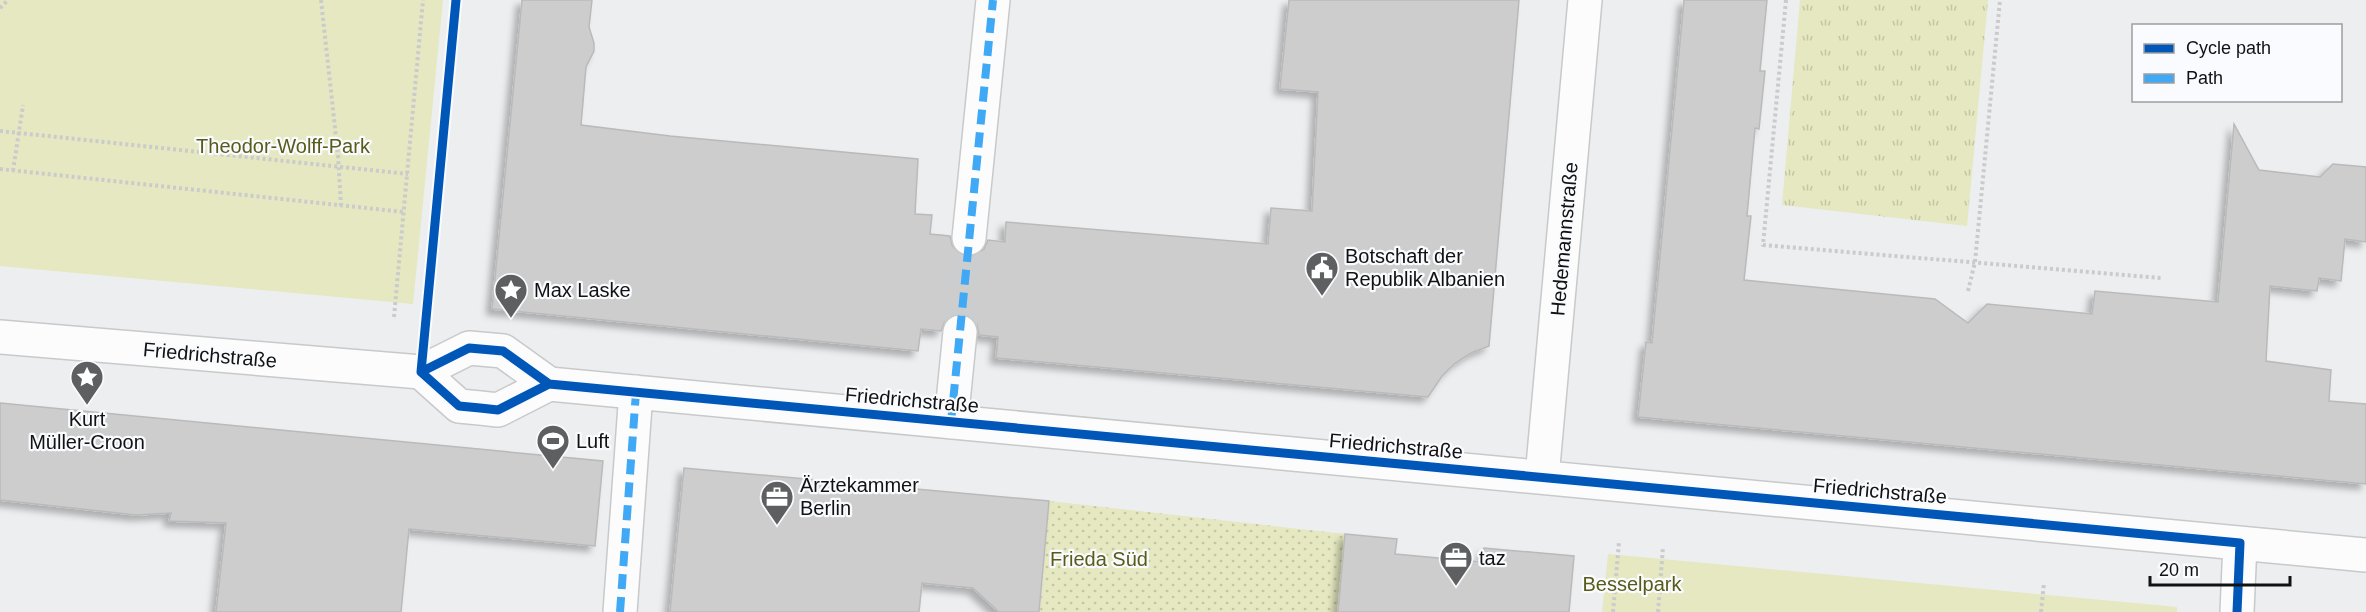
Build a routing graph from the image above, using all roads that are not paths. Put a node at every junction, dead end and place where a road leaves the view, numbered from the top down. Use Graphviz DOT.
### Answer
graph roads {
  1 [pos="993,0"];
  2 [pos="1585,0"];
  3 [pos="969,238"];
  4 [pos="960,332"];
  5 [pos="0,337"];
  6 [pos="421,372"];
  7 [pos="549,384"];
  8 [pos="636,393"];
  9 [pos="951,422"];
  10 [pos="1542,477"];
  11 [pos="2240,543"];
  12 [pos="2366,555"];
  13 [pos="620,612"];
  14 [pos="2237,612"];
  1 -- 3 [label="street"];
  2 -- 10 [label="street, Hedemannstraße"];
  4 -- 9 [label="street"];
  5 -- 6 [label="street, Friedrichstraße"];
  6 -- 7 [label="street, Friedrichstraße"];
  6 -- 7 [label="street"];
  7 -- 8 [label="street, Friedrichstraße"];
  8 -- 9 [label="street, Friedrichstraße"];
  8 -- 13 [label="street"];
  9 -- 10 [label="street, Friedrichstraße"];
  10 -- 11 [label="street, Friedrichstraße"];
  11 -- 12 [label="street, Friedrichstraße"];
  11 -- 14 [label="street"];
}
